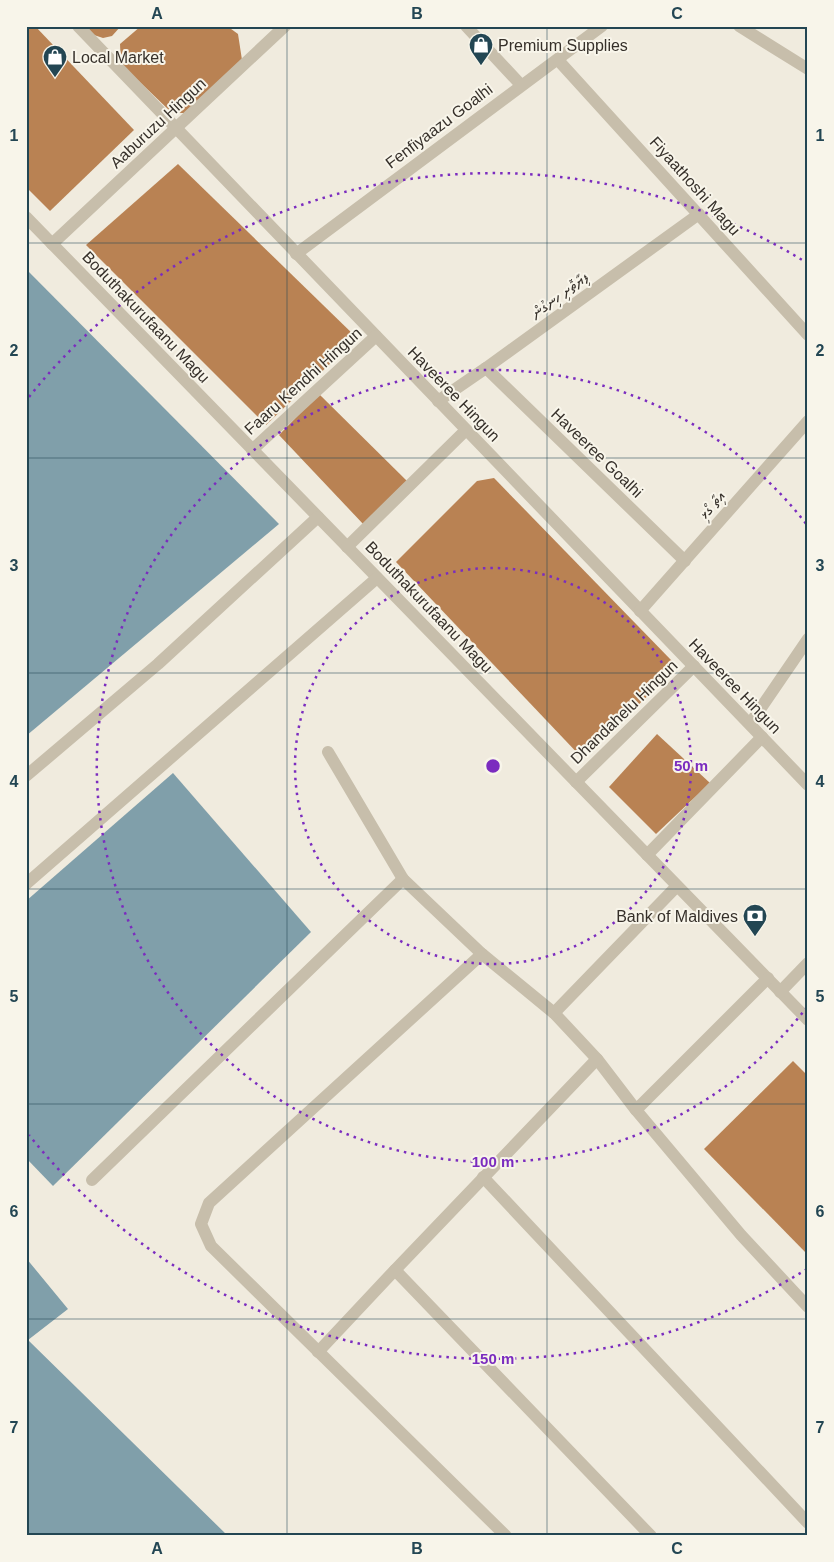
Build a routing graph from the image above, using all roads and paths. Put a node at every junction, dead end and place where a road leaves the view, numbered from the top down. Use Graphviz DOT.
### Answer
graph roads {
  1 [pos="78,26"];
  2 [pos="285,26"];
  3 [pos="466,26"];
  4 [pos="602,26"];
  5 [pos="739,26"];
  6 [pos="558,60"];
  7 [pos="808,69"];
  8 [pos="521,85"];
  9 [pos="176,128"];
  10 [pos="699,214"];
  11 [pos="26,217"];
  12 [pos="52,244"];
  13 [pos="296,254"];
  14 [pos="808,335"];
  15 [pos="376,336"];
  16 [pos="486,368"];
  17 [pos="438,400"];
  18 [pos="808,420"];
  19 [pos="466,430"];
  20 [pos="252,450"];
  21 [pos="318,517"];
  22 [pos="347,547"];
  23 [pos="685,561"];
  24 [pos="377,578"];
  25 [pos="640,611"];
  26 [pos="808,639"];
  27 [pos="694,666"];
  28 [pos="750,724"];
  29 [pos="762,737"];
  30 [pos="328,752"];
  31 [pos="26,776"];
  32 [pos="576,782"];
  33 [pos="808,784"];
  34 [pos="647,855"];
  35 [pos="403,879"];
  36 [pos="26,884"];
  37 [pos="677,886"];
  38 [pos="482,954"];
  39 [pos="808,963"];
  40 [pos="768,978"];
  41 [pos="780,992"];
  42 [pos="554,1013"];
  43 [pos="808,1020"];
  44 [pos="597,1059"];
  45 [pos="636,1110"];
  46 [pos="484,1177"];
  47 [pos="92,1180"];
  48 [pos="395,1270"];
  49 [pos="808,1308"];
  50 [pos="318,1352"];
  51 [pos="808,1523"];
  52 [pos="646,1534"];
  53 [pos="506,1536"];
  1 -- 9 [label="street, Haveeree Hingun"];
  2 -- 9 [label="street, Aaburuzu Hingun"];
  3 -- 8 [label="street"];
  4 -- 6 [label="street, Fenfiyaazu Goalhi"];
  5 -- 7 [label="street"];
  6 -- 8 [label="street, Fenfiyaazu Goalhi"];
  6 -- 10 [label="street, Fiyaathoshi Magu"];
  8 -- 13 [label="street, Fenfiyaazu Goalhi"];
  9 -- 12 [label="street, Aaburuzu Hingun"];
  9 -- 13 [label="street, Haveeree Hingun"];
  10 -- 14 [label="street, Fiyaathoshi Magu"];
  10 -- 16 [label="street, ފިޔާތޮށި ހިނގުން"];
  11 -- 12 [label="street, Boduthakurufaanu Magu"];
  12 -- 20 [label="street, Boduthakurufaanu Magu"];
  13 -- 15 [label="street, Haveeree Hingun"];
  15 -- 17 [label="street, Haveeree Hingun"];
  15 -- 20 [label="street, Faaru Kendhi Hingun"];
  16 -- 17 [label="street, ފިޔާތޮށި ހިނގުން"];
  16 -- 23 [label="street, Haveeree Goalhi"];
  17 -- 19 [label="street, Haveeree Hingun"];
  18 -- 23 [label="street, އިތާ ގޯޅި"];
  19 -- 22 [label="street"];
  19 -- 25 [label="street, Haveeree Hingun"];
  20 -- 21 [label="street, Boduthakurufaanu Magu"];
  21 -- 22 [label="street, Boduthakurufaanu Magu"];
  21 -- 31 [label="street"];
  22 -- 24 [label="street, Boduthakurufaanu Magu"];
  23 -- 25 [label="street, އިތާ ގޯޅި"];
  24 -- 32 [label="street, Boduthakurufaanu Magu"];
  24 -- 36 [label="street"];
  25 -- 27 [label="street, Haveeree Hingun"];
  26 -- 28 [label="street"];
  27 -- 28 [label="street, Haveeree Hingun"];
  27 -- 32 [label="street, Dhandahelu Hingun"];
  28 -- 29 [label="street, Haveeree Hingun"];
  29 -- 33 [label="street, Haveeree Hingun"];
  29 -- 34 [label="street"];
  30 -- 35 [label="street"];
  32 -- 34 [label="street, Boduthakurufaanu Magu"];
  34 -- 37 [label="street, Boduthakurufaanu Magu"];
  35 -- 38 [label="street"];
  35 -- 47 [label="street"];
  37 -- 40 [label="street, Boduthakurufaanu Magu"];
  37 -- 42 [label="street"];
  38 -- 42 [label="street"];
  38 -- 50 [label="street"];
  39 -- 41 [label="street"];
  40 -- 41 [label="street, Boduthakurufaanu Magu"];
  40 -- 45 [label="street"];
  41 -- 43 [label="street, Boduthakurufaanu Magu"];
  42 -- 44 [label="street"];
  44 -- 45 [label="street"];
  44 -- 46 [label="street"];
  45 -- 49 [label="street"];
  46 -- 48 [label="street"];
  46 -- 51 [label="street"];
  48 -- 50 [label="street"];
  48 -- 52 [label="street"];
  50 -- 53 [label="street"];
}
